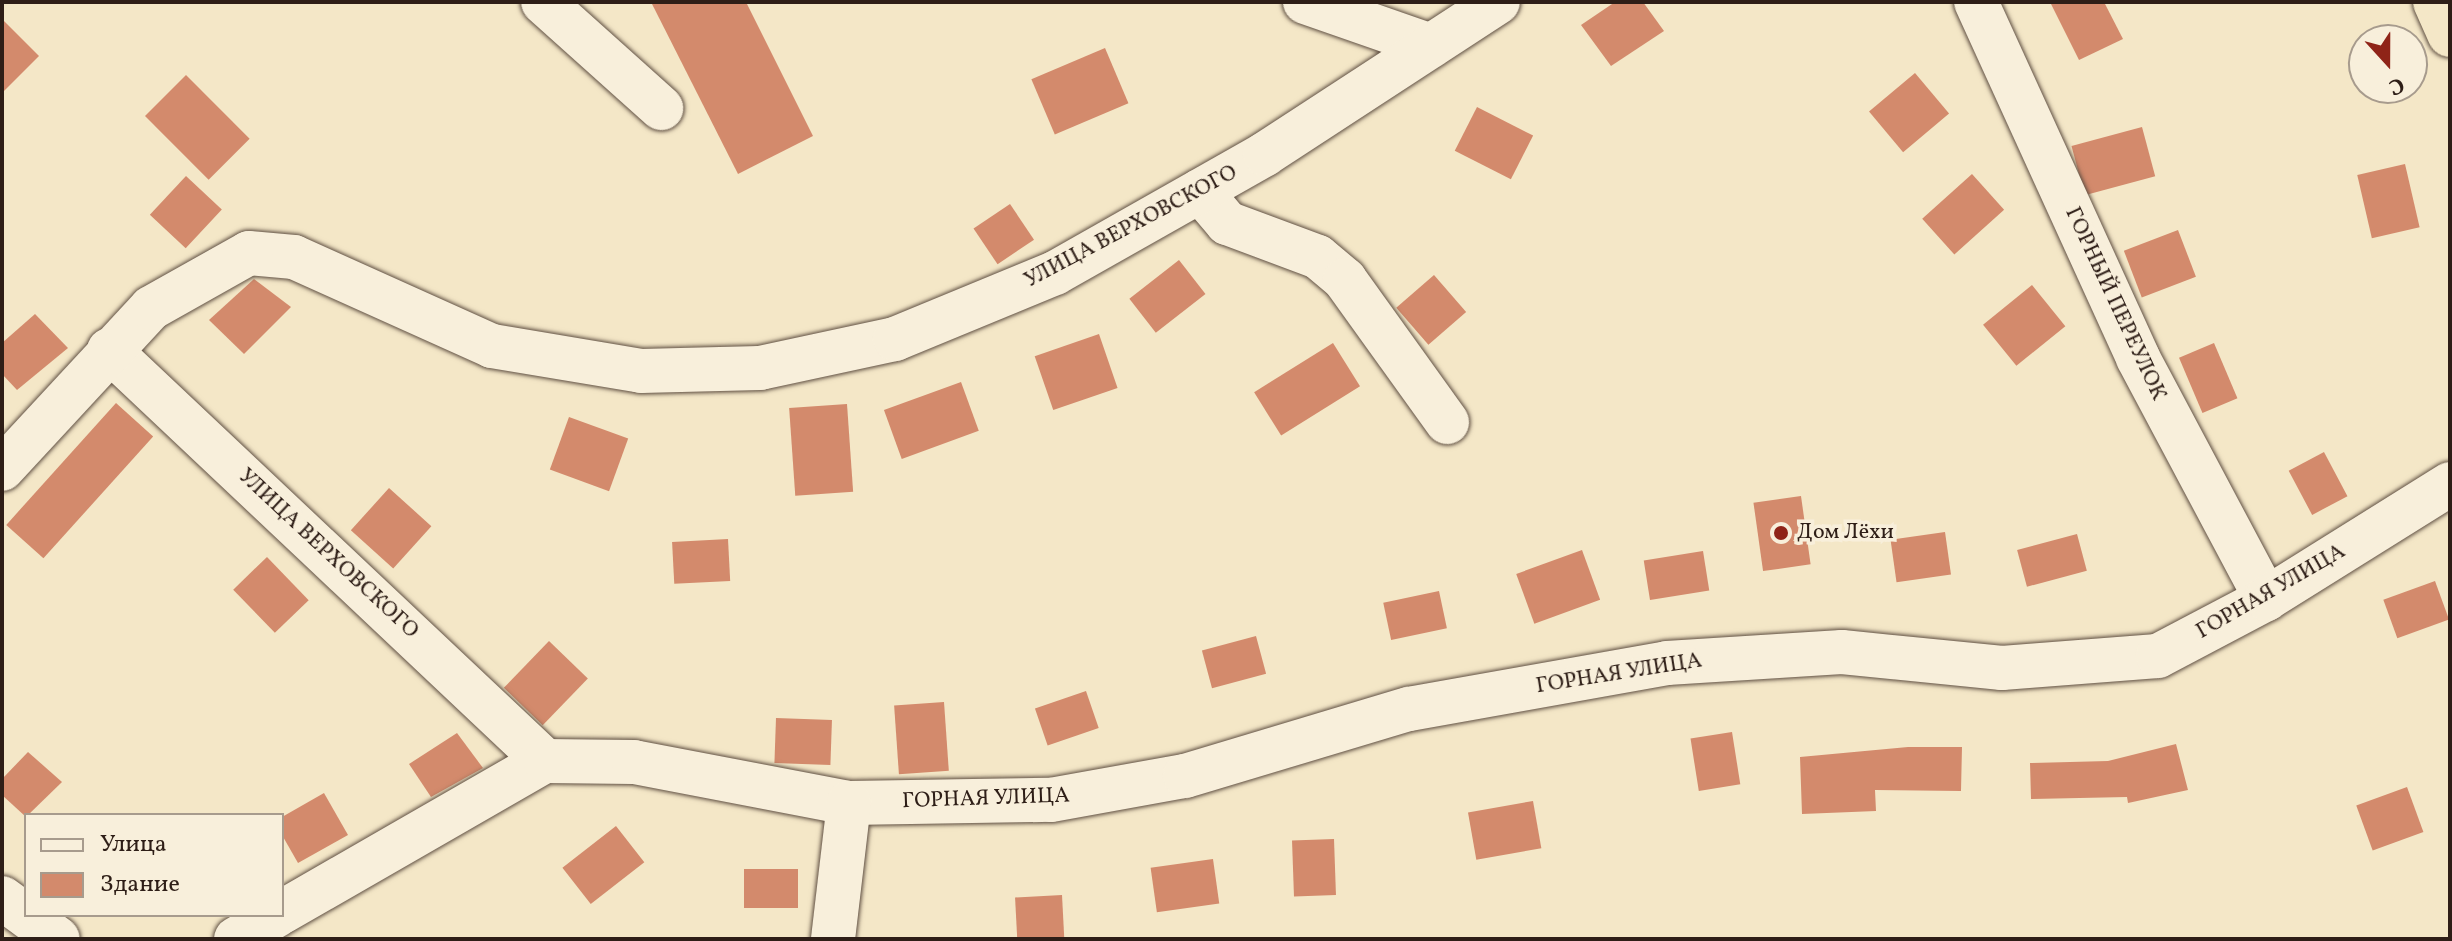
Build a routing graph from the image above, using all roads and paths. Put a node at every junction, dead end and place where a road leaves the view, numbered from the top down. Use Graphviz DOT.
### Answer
graph roads {
  1 [pos="543,2"];
  2 [pos="1305,2"];
  3 [pos="1498,2"];
  4 [pos="1976,2"];
  5 [pos="2435,2"];
  6 [pos="2450,35"];
  7 [pos="1431,46"];
  8 [pos="661,108"];
  9 [pos="1200,191"];
  10 [pos="109,350"];
  11 [pos="1447,422"];
  12 [pos="2,469"];
  13 [pos="2450,484"];
  14 [pos="2266,599"];
  15 [pos="545,761"];
  16 [pos="849,803"];
  17 [pos="2,898"];
  18 [pos="284,912"];
  19 [pos="24,914"];
  20 [pos="28,917"];
  21 [pos="275,917"];
  22 [pos="58,939"];
  23 [pos="236,939"];
  24 [pos="833,939"];
  1 -- 8 [label="street"];
  2 -- 7 [label="street"];
  3 -- 7 [label="street, УЛИЦА ВЕРХОВСКОГО"];
  4 -- 14 [label="street, ГОРНЫЙ ПЕРЕУЛОК"];
  5 -- 6 [label="highway"];
  7 -- 9 [label="street, УЛИЦА ВЕРХОВСКОГО"];
  9 -- 10 [label="street, УЛИЦА ВЕРХОВСКОГО"];
  9 -- 11 [label="street"];
  10 -- 12 [label="street, УЛИЦА ВЕРХОВСКОГО"];
  10 -- 15 [label="street, УЛИЦА ВЕРХОВСКОГО"];
  13 -- 14 [label="street, ГОРНАЯ УЛИЦА"];
  14 -- 16 [label="street, ГОРНАЯ УЛИЦА"];
  15 -- 16 [label="street, ГОРНАЯ УЛИЦА"];
  15 -- 18 [label="street"];
  16 -- 24 [label="street"];
  17 -- 19 [label="street"];
  20 -- 22 [label="street"];
  21 -- 23 [label="street"];
}
